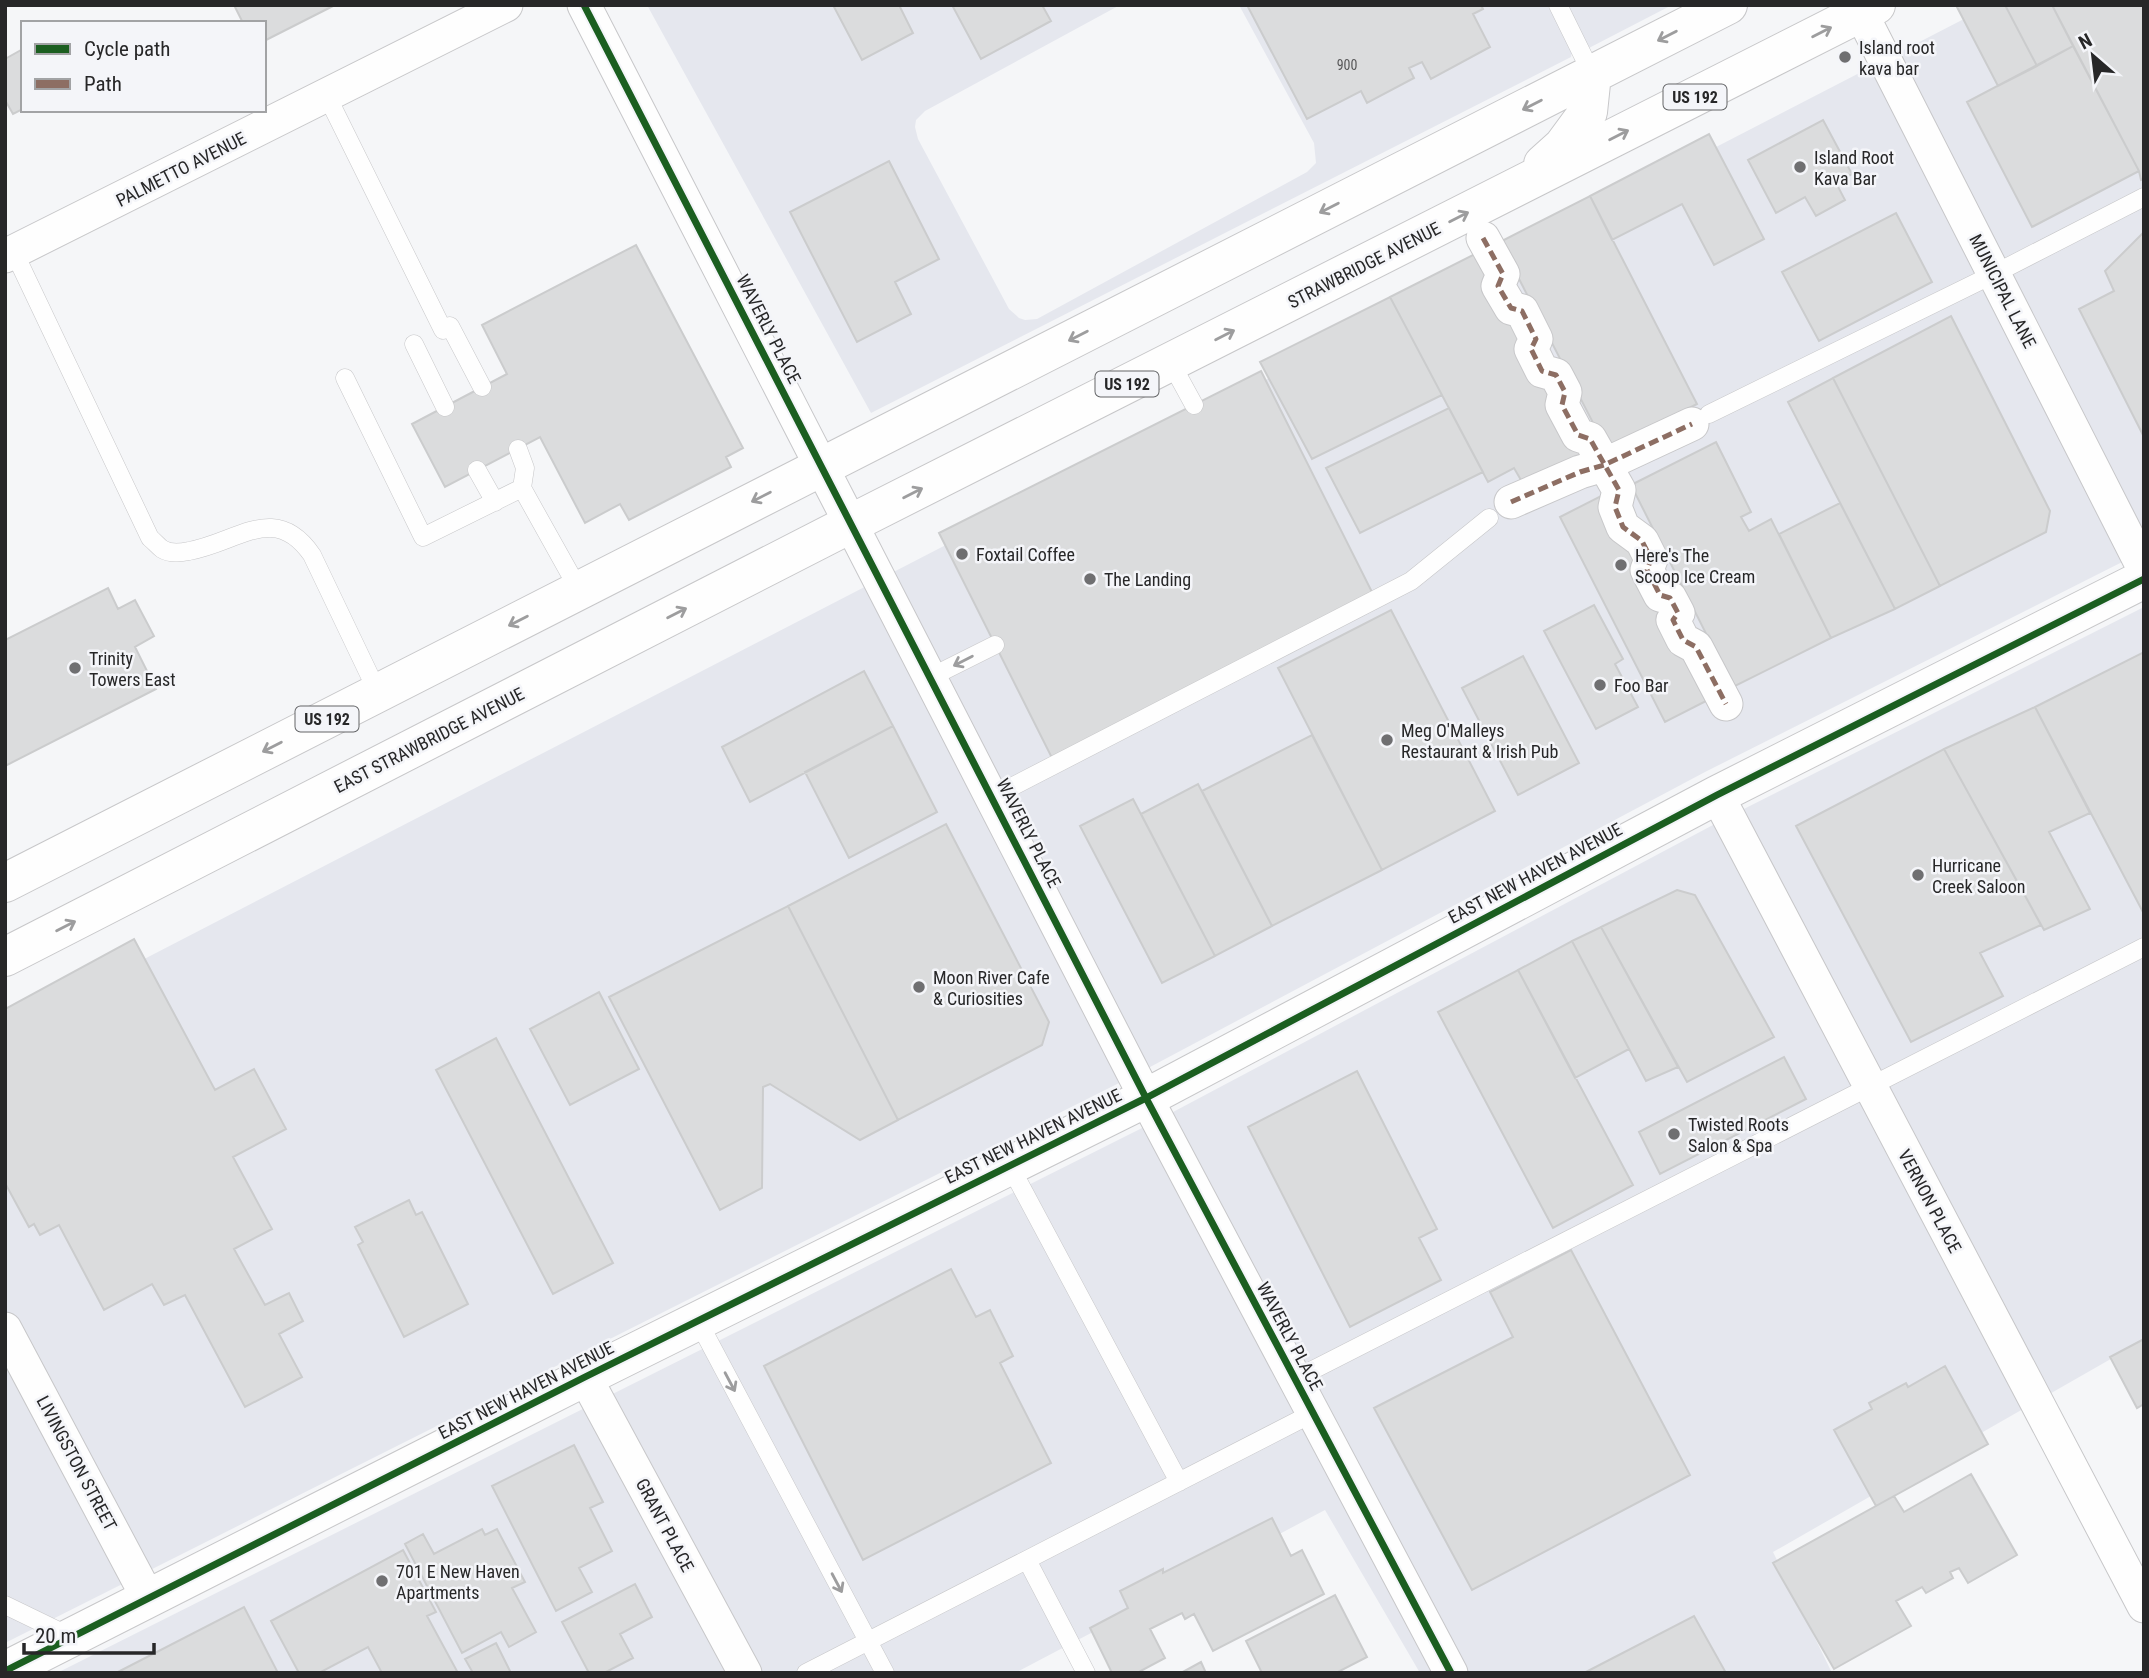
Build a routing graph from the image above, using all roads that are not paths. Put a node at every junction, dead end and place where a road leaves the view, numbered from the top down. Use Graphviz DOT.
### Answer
graph roads {
  1 [pos="506,5"];
  2 [pos="584,5"];
  3 [pos="1558,5"];
  4 [pos="1728,5"];
  5 [pos="1866,8"];
  6 [pos="1592,74"];
  7 [pos="327,96"];
  8 [pos="1515,188"];
  9 [pos="2144,197"];
  10 [pos="1483,238"];
  11 [pos="10,254"];
  12 [pos="1994,274"];
  13 [pos="414,344"];
  14 [pos="1171,363"];
  15 [pos="345,378"];
  16 [pos="482,387"];
  17 [pos="1194,405"];
  18 [pos="445,407"];
  19 [pos="1700,419"];
  20 [pos="518,449"];
  21 [pos="1604,465"];
  22 [pos="822,466"];
  23 [pos="477,470"];
  24 [pos="522,488"];
  25 [pos="495,502"];
  26 [pos="1500,510"];
  27 [pos="852,523"];
  28 [pos="2144,569"];
  29 [pos="2144,579"];
  30 [pos="579,590"];
  31 [pos="995,645"];
  32 [pos="931,677"];
  33 [pos="378,693"];
  34 [pos="1726,704"];
  35 [pos="1717,795"];
  36 [pos="992,797"];
  37 [pos="5,883"];
  38 [pos="2144,947"];
  39 [pos="5,957"];
  40 [pos="1870,1086"];
  41 [pos="1146,1098"];
  42 [pos="1010,1166"];
  43 [pos="698,1321"];
  44 [pos="5,1329"];
  45 [pos="585,1377"];
  46 [pos="1295,1379"];
  47 [pos="1313,1413"];
  48 [pos="1180,1482"];
  49 [pos="1027,1560"];
  50 [pos="148,1598"];
  51 [pos="5,1605"];
  52 [pos="2144,1606"];
  53 [pos="72,1637"];
  54 [pos="867,1641"];
  55 [pos="5,1671"];
  56 [pos="745,1673"];
  57 [pos="807,1673"];
  58 [pos="885,1673"];
  59 [pos="1086,1673"];
  60 [pos="1451,1673"];
  1 -- 7 [label="street, PALMETTO AVENUE"];
  2 -- 22 [label="street, WAVERLY PLACE"];
  3 -- 6 [label="lane"];
  4 -- 6 [label="main road, US 192, one-way"];
  8 -- 5 [label="main road, STRAWBRIDGE AVENUE / US 192, one-way"];
  5 -- 12 [label="street, MUNICIPAL LANE"];
  6 -- 8 [label="main road"];
  6 -- 22 [label="main road, US 192, one-way"];
  7 -- 11 [label="street, PALMETTO AVENUE"];
  7 -- 16 [label="lane"];
  14 -- 8 [label="main road, STRAWBRIDGE AVENUE / US 192, one-way"];
  9 -- 12 [label="lane"];
  10 -- 21 [label="street"];
  11 -- 33 [label="lane"];
  12 -- 19 [label="lane"];
  12 -- 28 [label="street, MUNICIPAL LANE"];
  13 -- 18 [label="lane"];
  14 -- 17 [label="lane"];
  27 -- 14 [label="main road, STRAWBRIDGE AVENUE / US 192, one-way"];
  15 -- 25 [label="lane"];
  19 -- 21 [label="street"];
  20 -- 24 [label="lane"];
  21 -- 26 [label="street"];
  21 -- 34 [label="street"];
  22 -- 27 [label="street, WAVERLY PLACE"];
  22 -- 30 [label="main road, US 192, one-way"];
  23 -- 25 [label="lane"];
  24 -- 25 [label="lane"];
  24 -- 30 [label="lane"];
  26 -- 36 [label="lane"];
  27 -- 32 [label="street, WAVERLY PLACE"];
  39 -- 27 [label="main road, EAST STRAWBRIDGE AVENUE / US 192, one-way"];
  29 -- 35 [label="main road, EAST NEW HAVEN AVENUE"];
  30 -- 33 [label="main road, US 192, one-way"];
  31 -- 32 [label="lane, one-way"];
  32 -- 36 [label="street, WAVERLY PLACE"];
  33 -- 37 [label="main road, US 192, one-way"];
  35 -- 40 [label="street, VERNON PLACE"];
  35 -- 41 [label="main road, EAST NEW HAVEN AVENUE"];
  36 -- 41 [label="street, WAVERLY PLACE"];
  38 -- 40 [label="lane"];
  40 -- 46 [label="lane"];
  40 -- 52 [label="street, VERNON PLACE"];
  41 -- 42 [label="main road, EAST NEW HAVEN AVENUE"];
  41 -- 46 [label="street, WAVERLY PLACE"];
  42 -- 43 [label="main road, EAST NEW HAVEN AVENUE"];
  42 -- 48 [label="lane"];
  43 -- 45 [label="main road, EAST NEW HAVEN AVENUE"];
  43 -- 54 [label="lane, one-way"];
  44 -- 50 [label="street, LIVINGSTON STREET"];
  45 -- 50 [label="main road, EAST NEW HAVEN AVENUE"];
  45 -- 56 [label="street, GRANT PLACE"];
  46 -- 47 [label="street, WAVERLY PLACE"];
  47 -- 48 [label="lane"];
  47 -- 60 [label="street, WAVERLY PLACE"];
  48 -- 49 [label="lane"];
  49 -- 54 [label="lane"];
  49 -- 59 [label="lane"];
  50 -- 53 [label="main road, EAST NEW HAVEN AVENUE"];
  51 -- 53 [label="lane"];
  53 -- 55 [label="main road, EAST NEW HAVEN AVENUE"];
  54 -- 57 [label="lane"];
  54 -- 58 [label="lane"];
}
